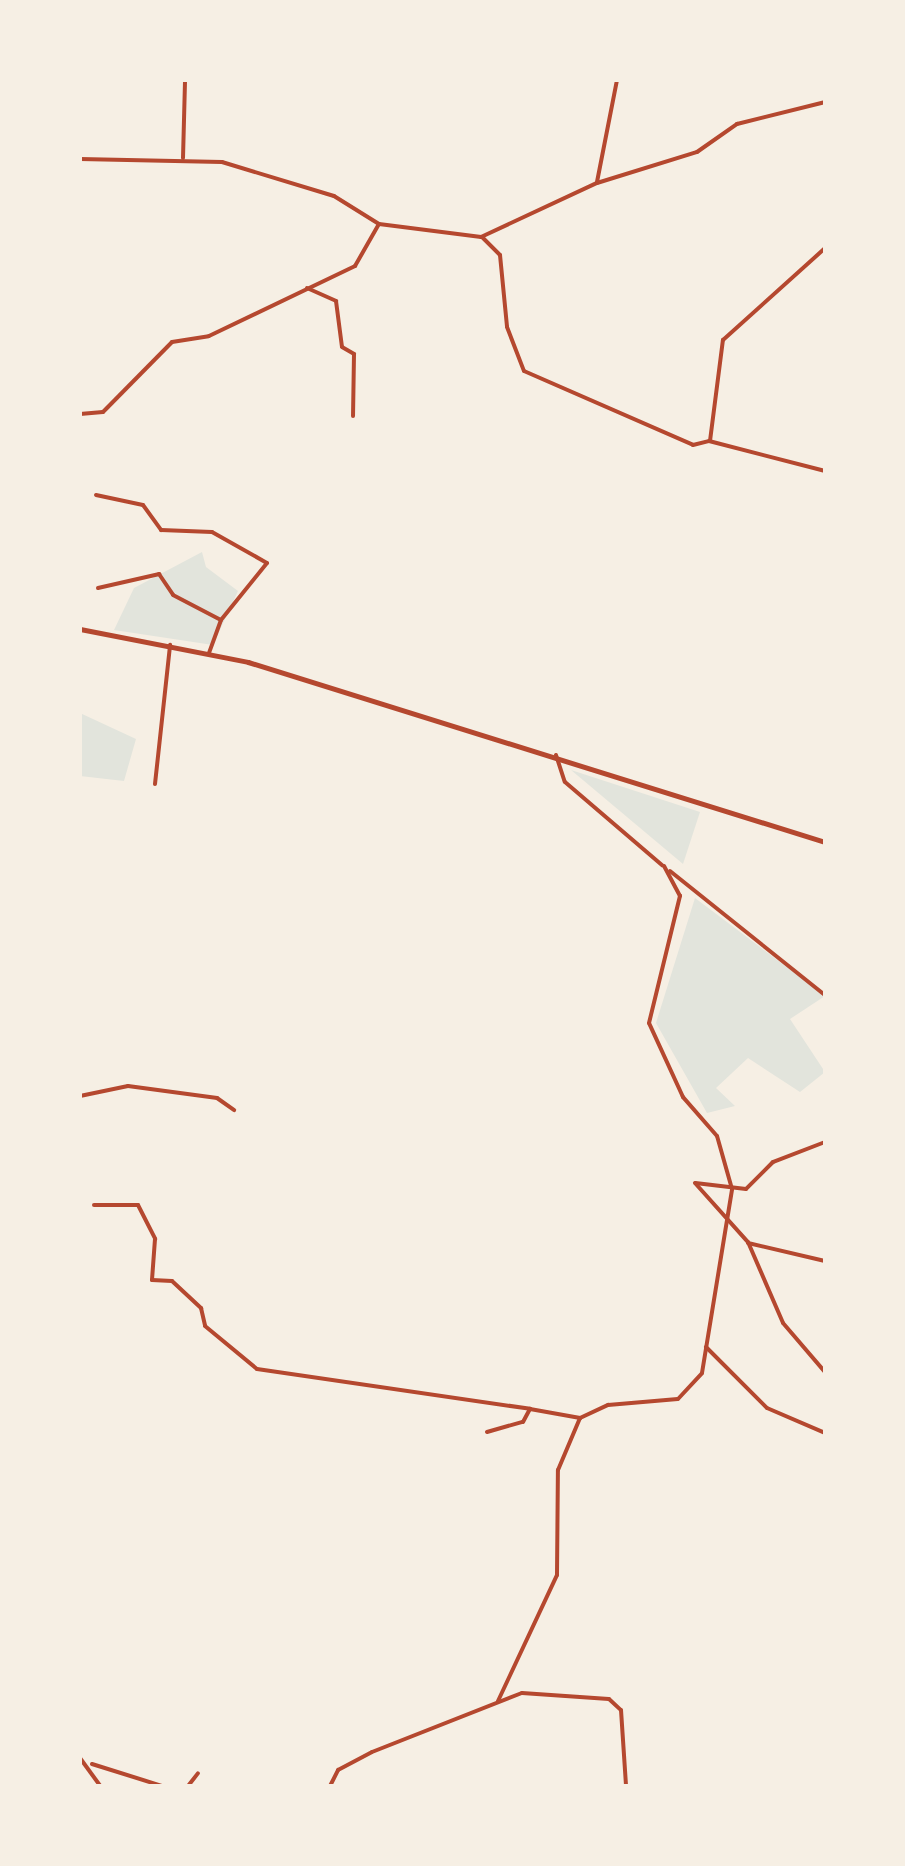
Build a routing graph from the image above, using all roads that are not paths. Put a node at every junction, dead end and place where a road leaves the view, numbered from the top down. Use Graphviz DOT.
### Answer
graph roads {
  1 [pos="185,80"];
  2 [pos="617,80"];
  3 [pos="825,102"];
  4 [pos="183,158"];
  5 [pos="80,159"];
  6 [pos="597,183"];
  7 [pos="379,224"];
  8 [pos="481,237"];
  9 [pos="825,248"];
  10 [pos="307,288"];
  11 [pos="80,414"];
  12 [pos="353,416"];
  13 [pos="710,441"];
  14 [pos="825,471"];
  15 [pos="96,496"];
  16 [pos="98,588"];
  17 [pos="221,620"];
  18 [pos="80,629"];
  19 [pos="170,645"];
  20 [pos="209,653"];
  21 [pos="556,755"];
  22 [pos="155,784"];
  23 [pos="825,842"];
  24 [pos="664,866"];
  25 [pos="825,995"];
  26 [pos="80,1096"];
  27 [pos="234,1110"];
  28 [pos="825,1142"];
  29 [pos="732,1189"];
  30 [pos="94,1205"];
  31 [pos="727,1222"];
  32 [pos="748,1242"];
  33 [pos="825,1261"];
  34 [pos="706,1348"];
  35 [pos="825,1372"];
  36 [pos="530,1409"];
  37 [pos="580,1418"];
  38 [pos="487,1432"];
  39 [pos="825,1434"];
  40 [pos="498,1701"];
  41 [pos="80,1758"];
  42 [pos="92,1764"];
  43 [pos="198,1773"];
  44 [pos="100,1786"];
  45 [pos="162,1786"];
  46 [pos="188,1786"];
  47 [pos="330,1786"];
  48 [pos="626,1786"];
  1 -- 4 [label="street"];
  2 -- 6 [label="street"];
  3 -- 6 [label="street"];
  4 -- 5 [label="street"];
  4 -- 7 [label="street"];
  6 -- 8 [label="street"];
  7 -- 8 [label="street"];
  7 -- 10 [label="street"];
  8 -- 13 [label="street"];
  9 -- 13 [label="street"];
  10 -- 11 [label="street"];
  10 -- 12 [label="street"];
  13 -- 14 [label="street"];
  15 -- 17 [label="street"];
  16 -- 17 [label="street"];
  17 -- 20 [label="street"];
  18 -- 19 [label="main road"];
  19 -- 20 [label="main road"];
  19 -- 22 [label="street"];
  20 -- 21 [label="main road"];
  21 -- 23 [label="main road"];
  21 -- 24 [label="street"];
  24 -- 25 [label="street"];
  24 -- 29 [label="street"];
  26 -- 27 [label="street"];
  28 -- 29 [label="street"];
  29 -- 31 [label="street"];
  29 -- 31 [label="street"];
  30 -- 36 [label="street"];
  31 -- 32 [label="street"];
  31 -- 34 [label="street"];
  32 -- 33 [label="street"];
  32 -- 35 [label="street"];
  34 -- 37 [label="street"];
  34 -- 39 [label="street"];
  36 -- 37 [label="street"];
  36 -- 38 [label="street"];
  37 -- 40 [label="street"];
  40 -- 47 [label="street"];
  40 -- 48 [label="street"];
  41 -- 42 [label="street"];
  42 -- 44 [label="street"];
  42 -- 45 [label="street"];
  43 -- 46 [label="street"];
}
